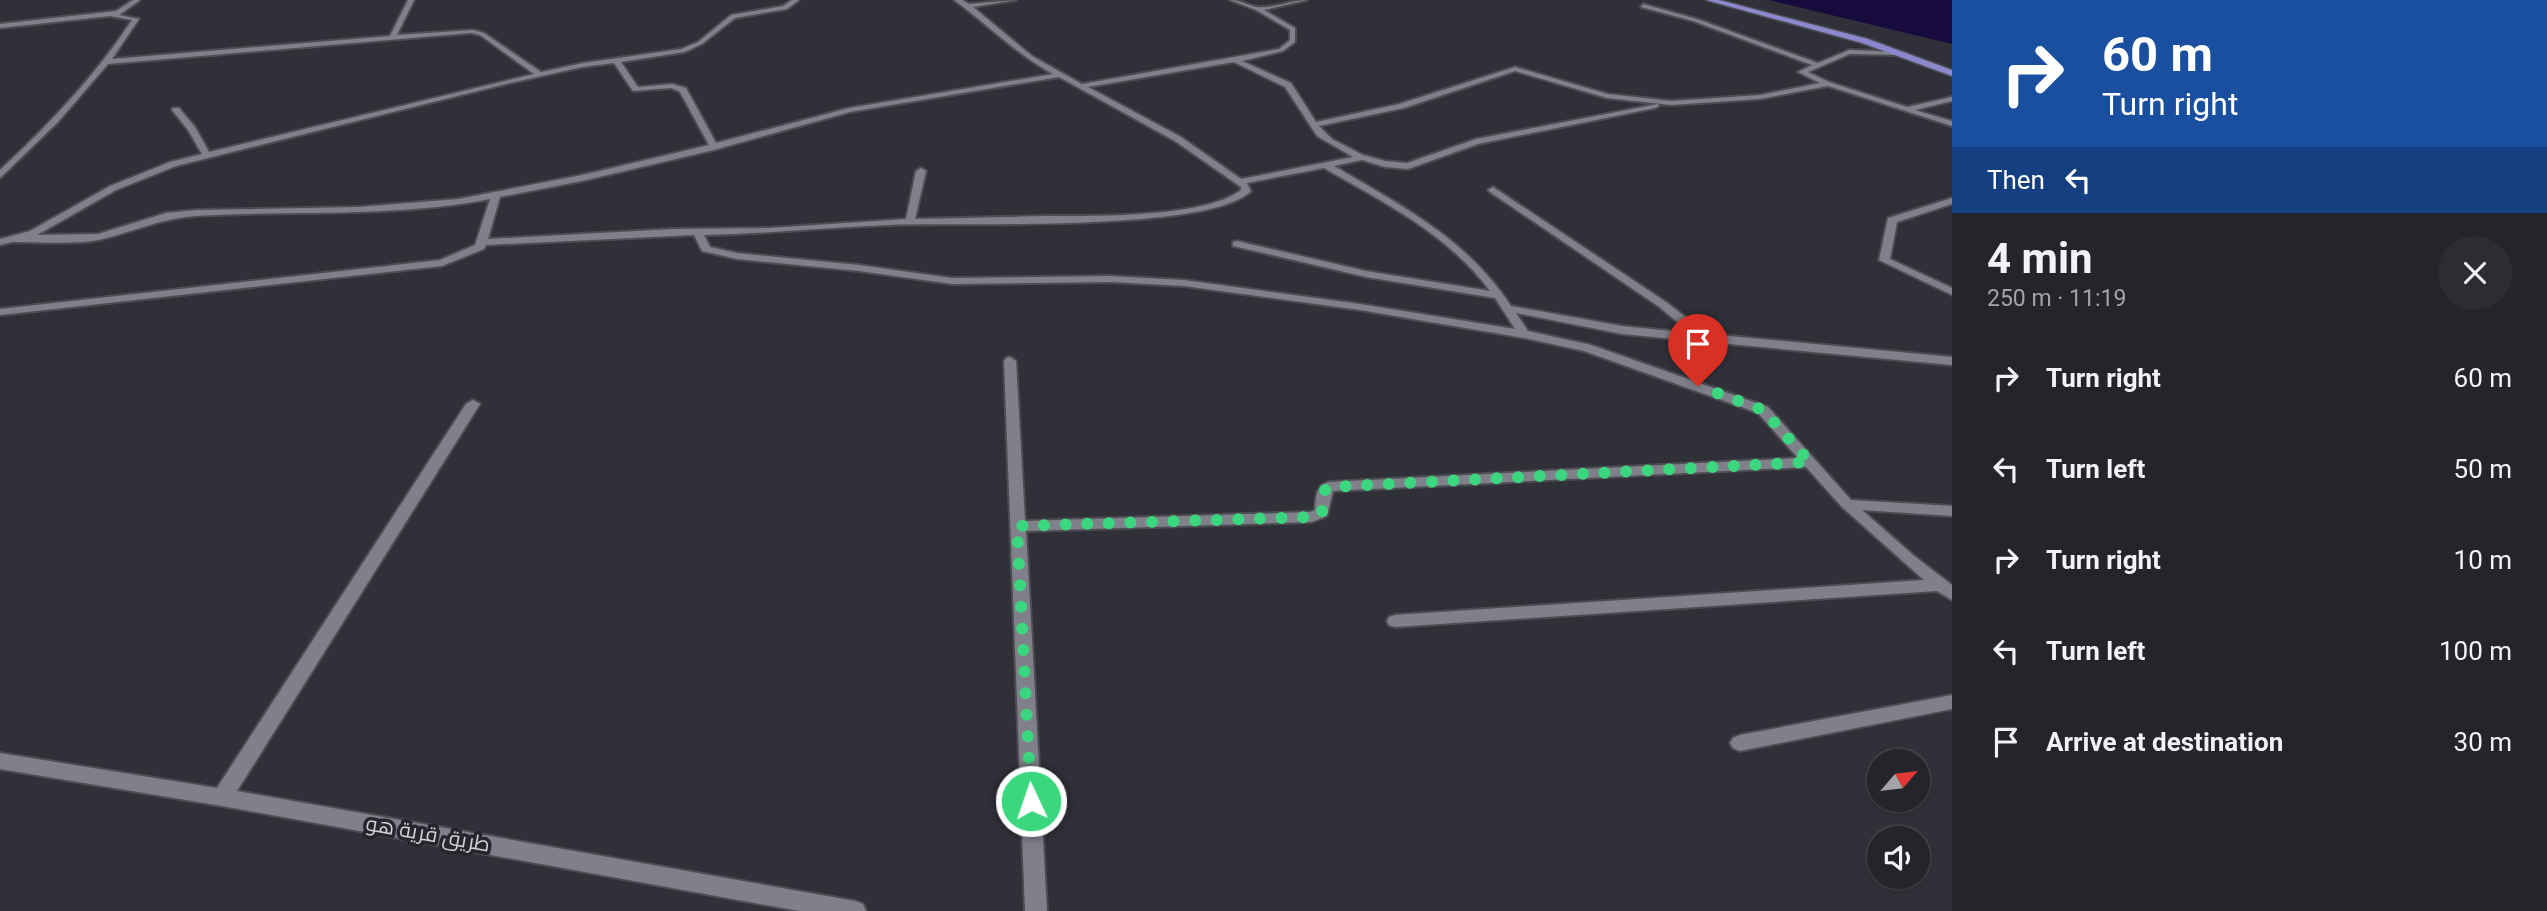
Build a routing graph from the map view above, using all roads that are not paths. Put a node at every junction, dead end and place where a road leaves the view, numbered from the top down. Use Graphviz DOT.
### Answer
graph roads {
  1 [pos="137,0"];
  2 [pos="411,0"];
  3 [pos="796,0"];
  4 [pos="957,0"];
  5 [pos="1013,0"];
  6 [pos="1233,0"];
  7 [pos="1304,0"];
  8 [pos="1710,0"];
  9 [pos="968,6"];
  10 [pos="1643,6"];
  11 [pos="1258,9"];
  12 [pos="117,13"];
  13 [pos="0,26"];
  14 [pos="392,38"];
  15 [pos="1901,53"];
  16 [pos="616,60"];
  17 [pos="1235,60"];
  18 [pos="105,62"];
  19 [pos="1818,65"];
  20 [pos="1952,73"];
  21 [pos="541,75"];
  22 [pos="1059,75"];
  23 [pos="1828,84"];
  24 [pos="1080,86"];
  25 [pos="1952,99"];
  26 [pos="1671,103"];
  27 [pos="1905,109"];
  28 [pos="176,110"];
  29 [pos="1952,124"];
  30 [pos="1313,125"];
  31 [pos="714,147"];
  32 [pos="206,154"];
  33 [pos="1364,157"];
  34 [pos="1326,164"];
  35 [pos="921,171"];
  36 [pos="0,175"];
  37 [pos="1239,182"];
  38 [pos="1493,190"];
  39 [pos="496,195"];
  40 [pos="1952,201"];
  41 [pos="910,221"];
  42 [pos="698,232"];
  43 [pos="12,239"];
  44 [pos="0,242"];
  45 [pos="482,242"];
  46 [pos="1237,244"];
  47 [pos="1952,292"];
  48 [pos="1497,295"];
  49 [pos="1506,308"];
  50 [pos="0,312"];
  51 [pos="1524,334"];
  52 [pos="1706,339"];
  53 [pos="1010,361"];
  54 [pos="1952,361"];
  55 [pos="473,404"];
  56 [pos="1810,462"];
  57 [pos="1847,504"];
  58 [pos="1952,511"];
  59 [pos="1017,526"];
  60 [pos="1947,589"];
  61 [pos="1395,621"];
  62 [pos="1952,702"];
  63 [pos="1740,743"];
  64 [pos="0,761"];
  65 [pos="222,797"];
  66 [pos="855,911"];
  67 [pos="1036,911"];
  1 -- 12 [label="street"];
  2 -- 14 [label="street"];
  3 -- 16 [label="street"];
  4 -- 9 [label="street"];
  5 -- 9 [label="street"];
  6 -- 11 [label="street"];
  7 -- 11 [label="street"];
  8 -- 15 [label="main road"];
  9 -- 22 [label="street"];
  10 -- 19 [label="street"];
  11 -- 17 [label="street"];
  12 -- 13 [label="street"];
  12 -- 18 [label="street"];
  14 -- 18 [label="street"];
  14 -- 21 [label="street"];
  15 -- 19 [label="street"];
  15 -- 20 [label="main road"];
  16 -- 21 [label="street"];
  16 -- 31 [label="street"];
  17 -- 24 [label="street"];
  17 -- 30 [label="street"];
  18 -- 36 [label="street"];
  19 -- 23 [label="street"];
  21 -- 32 [label="street"];
  22 -- 24 [label="street"];
  22 -- 31 [label="street"];
  23 -- 26 [label="street"];
  23 -- 27 [label="street"];
  24 -- 37 [label="street"];
  25 -- 27 [label="street"];
  26 -- 30 [label="street"];
  26 -- 33 [label="street"];
  27 -- 29 [label="street"];
  28 -- 32 [label="street"];
  30 -- 33 [label="street"];
  31 -- 39 [label="street"];
  32 -- 43 [label="street"];
  33 -- 34 [label="street"];
  34 -- 37 [label="street"];
  34 -- 48 [label="street"];
  35 -- 41 [label="street"];
  37 -- 41 [label="street"];
  38 -- 52 [label="street"];
  39 -- 43 [label="street"];
  39 -- 45 [label="street"];
  40 -- 47 [label="street"];
  41 -- 42 [label="street"];
  42 -- 45 [label="street"];
  42 -- 51 [label="street"];
  43 -- 44 [label="street"];
  45 -- 50 [label="street"];
  46 -- 48 [label="street"];
  48 -- 49 [label="street"];
  49 -- 51 [label="street"];
  49 -- 52 [label="street"];
  51 -- 56 [label="street"];
  52 -- 54 [label="street"];
  53 -- 59 [label="street"];
  55 -- 65 [label="street"];
  56 -- 57 [label="street"];
  56 -- 59 [label="street"];
  57 -- 58 [label="street"];
  57 -- 60 [label="street"];
  59 -- 67 [label="street"];
  60 -- 61 [label="street"];
  62 -- 63 [label="street"];
  64 -- 65 [label="street, طريق قرية هو"];
  65 -- 66 [label="street, طريق قرية هو"];
}
